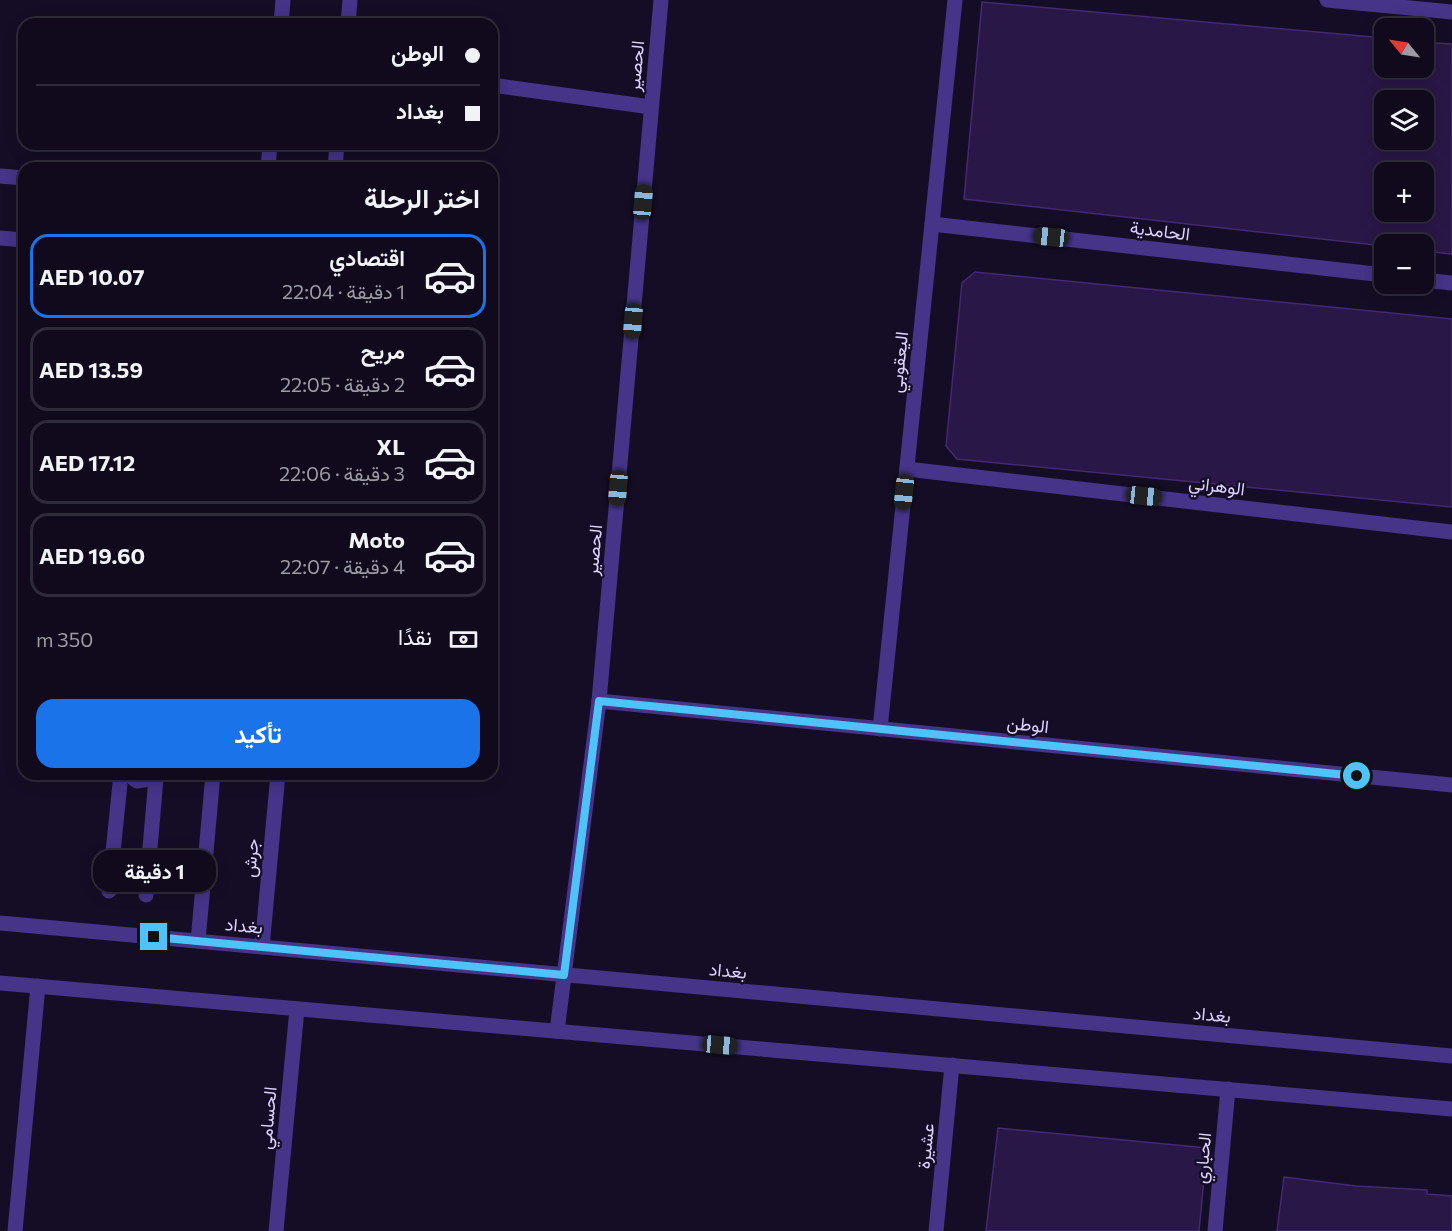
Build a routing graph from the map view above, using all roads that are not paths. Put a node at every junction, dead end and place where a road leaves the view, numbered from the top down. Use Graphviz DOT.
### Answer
graph roads {
  1 [pos="283,0"];
  2 [pos="350,0"];
  3 [pos="661,0"];
  4 [pos="956,0"];
  5 [pos="1327,0"];
  6 [pos="1452,12"];
  7 [pos="282,18"];
  8 [pos="348,18"];
  9 [pos="498,86"];
  10 [pos="651,107"];
  11 [pos="0,176"];
  12 [pos="18,178"];
  13 [pos="932,224"];
  14 [pos="0,238"];
  15 [pos="18,240"];
  16 [pos="1374,274"];
  17 [pos="1434,281"];
  18 [pos="1452,283"];
  19 [pos="907,469"];
  20 [pos="1452,532"];
  21 [pos="599,701"];
  22 [pos="880,729"];
  23 [pos="120,780"];
  24 [pos="157,780"];
  25 [pos="212,780"];
  26 [pos="277,780"];
  27 [pos="1452,785"];
  28 [pos="109,891"];
  29 [pos="146,895"];
  30 [pos="0,923"];
  31 [pos="198,941"];
  32 [pos="262,946"];
  33 [pos="564,975"];
  34 [pos="0,983"];
  35 [pos="38,986"];
  36 [pos="297,1009"];
  37 [pos="557,1031"];
  38 [pos="1452,1056"];
  39 [pos="952,1065"];
  40 [pos="1228,1089"];
  41 [pos="1452,1109"];
  42 [pos="15,1231"];
  43 [pos="276,1231"];
  44 [pos="936,1231"];
  45 [pos="1215,1231"];
  1 -- 7 [label="street"];
  2 -- 8 [label="street"];
  3 -- 10 [label="street, الحصير"];
  4 -- 13 [label="street, اليعقوبي"];
  5 -- 6 [label="street"];
  9 -- 10 [label="street"];
  10 -- 21 [label="street, الحصير"];
  11 -- 12 [label="street"];
  13 -- 16 [label="street, الحامدية"];
  13 -- 19 [label="street, اليعقوبي"];
  14 -- 15 [label="street"];
  17 -- 18 [label="street"];
  19 -- 20 [label="street, الوهراني"];
  19 -- 22 [label="street, اليعقوبي"];
  21 -- 22 [label="street, الوطن"];
  21 -- 33 [label="street, الحصير"];
  22 -- 27 [label="street, الوطن"];
  23 -- 28 [label="street"];
  24 -- 29 [label="street"];
  25 -- 31 [label="street"];
  26 -- 32 [label="street, جرش"];
  30 -- 31 [label="street, بغداد"];
  31 -- 32 [label="street, بغداد"];
  32 -- 33 [label="street, بغداد"];
  33 -- 37 [label="street, الحصير"];
  33 -- 38 [label="street, بغداد"];
  34 -- 35 [label="street"];
  35 -- 36 [label="street"];
  35 -- 42 [label="street"];
  36 -- 37 [label="street"];
  36 -- 43 [label="street, الحسامي"];
  37 -- 39 [label="street"];
  39 -- 40 [label="street"];
  39 -- 44 [label="street, عشيرة"];
  40 -- 41 [label="street"];
  40 -- 45 [label="street, الحباري"];
}
